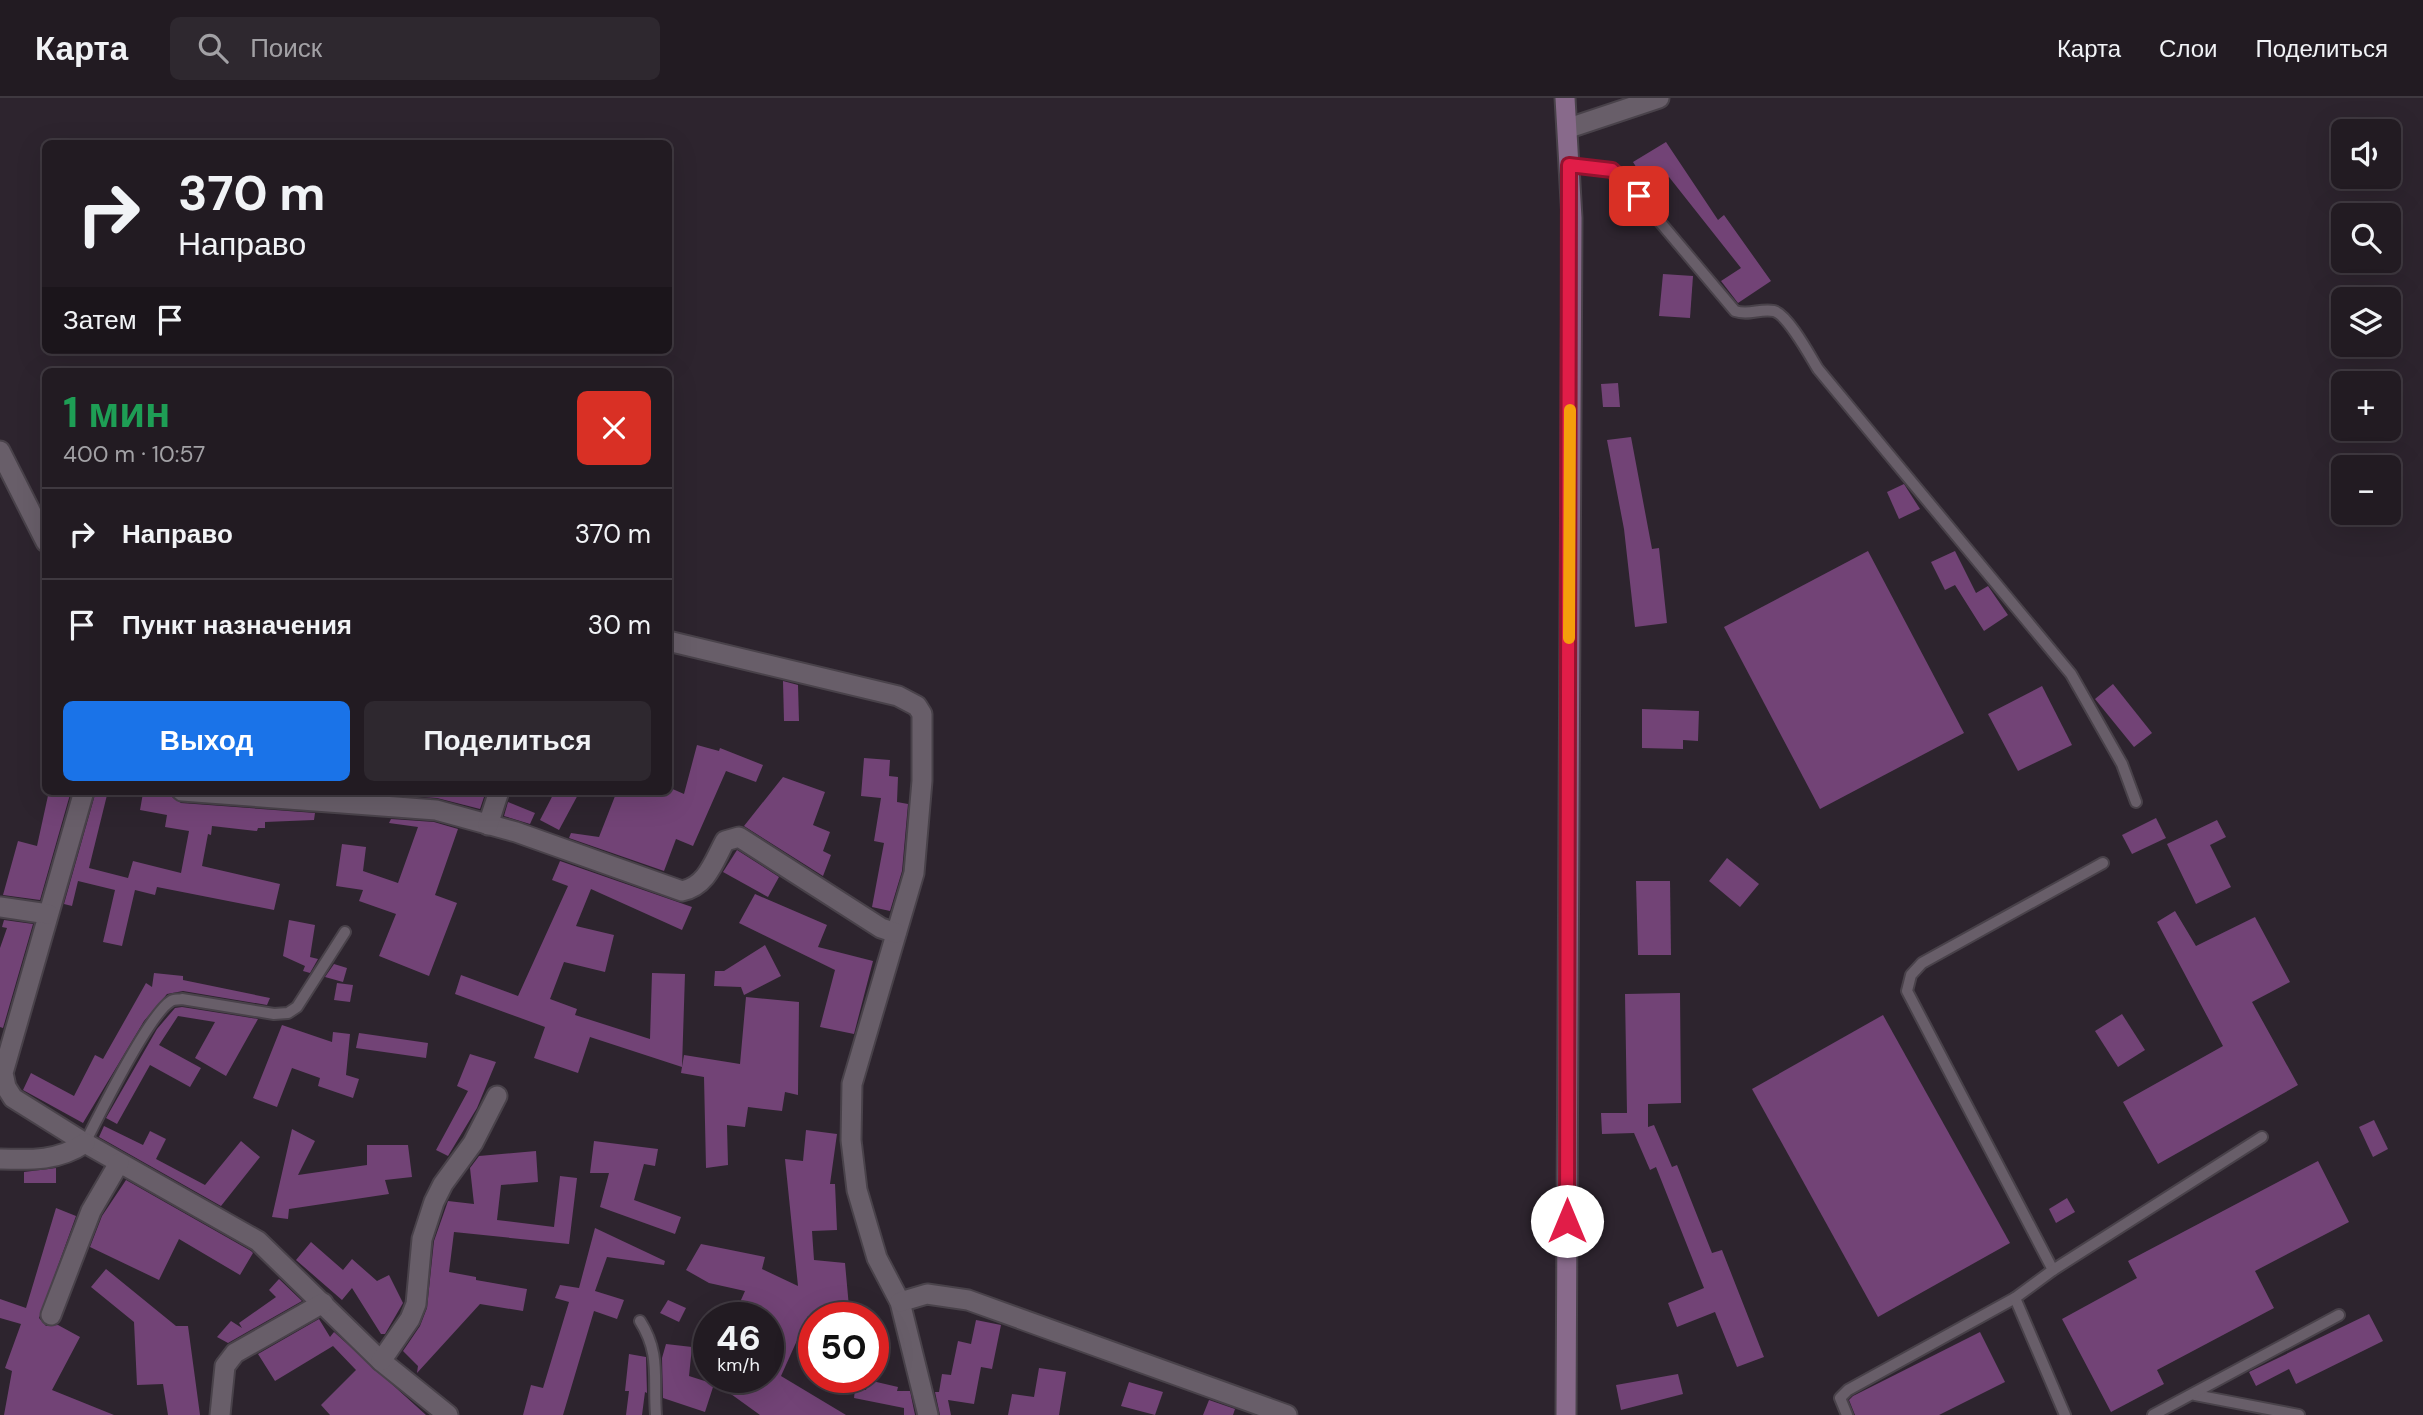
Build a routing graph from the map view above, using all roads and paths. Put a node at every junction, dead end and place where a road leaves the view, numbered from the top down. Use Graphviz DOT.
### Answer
graph roads {
  1 [pos="1565,98"];
  2 [pos="1659,98"];
  3 [pos="1569,128"];
  4 [pos="1569,165"];
  5 [pos="0,451"];
  6 [pos="42,534"];
  7 [pos="672,643"];
  8 [pos="83,795"];
  9 [pos="244,795"];
  10 [pos="498,795"];
  11 [pos="2136,802"];
  12 [pos="488,825"];
  13 [pos="2103,863"];
  14 [pos="0,907"];
  15 [pos="48,914"];
  16 [pos="345,932"];
  17 [pos="896,933"];
  18 [pos="497,1096"];
  19 [pos="2262,1137"];
  20 [pos="85,1143"];
  21 [pos="0,1159"];
  22 [pos="119,1163"];
  23 [pos="2053,1270"];
  24 [pos="2015,1298"];
  25 [pos="900,1302"];
  26 [pos="323,1303"];
  27 [pos="51,1315"];
  28 [pos="2339,1315"];
  29 [pos="640,1321"];
  30 [pos="381,1361"];
  31 [pos="2195,1395"];
  32 [pos="220,1415"];
  33 [pos="448,1415"];
  34 [pos="656,1415"];
  35 [pos="928,1415"];
  36 [pos="1287,1415"];
  37 [pos="1566,1415"];
  38 [pos="1846,1415"];
  39 [pos="2065,1415"];
  40 [pos="2153,1415"];
  41 [pos="2299,1415"];
  1 -- 3 [label="main road"];
  2 -- 3 [label="street"];
  3 -- 4 [label="main road"];
  4 -- 11 [label="lane"];
  4 -- 37 [label="main road"];
  5 -- 6 [label="street"];
  7 -- 17 [label="street"];
  8 -- 15 [label="street"];
  9 -- 12 [label="street"];
  10 -- 12 [label="street"];
  12 -- 17 [label="street"];
  13 -- 23 [label="lane"];
  14 -- 15 [label="street"];
  15 -- 20 [label="street"];
  16 -- 20 [label="lane"];
  17 -- 25 [label="street"];
  18 -- 30 [label="street"];
  19 -- 23 [label="lane"];
  20 -- 21 [label="street"];
  20 -- 22 [label="street"];
  22 -- 26 [label="street"];
  22 -- 27 [label="street"];
  23 -- 24 [label="lane"];
  24 -- 38 [label="lane"];
  24 -- 39 [label="lane"];
  25 -- 35 [label="street"];
  25 -- 36 [label="street"];
  26 -- 30 [label="street"];
  26 -- 32 [label="street"];
  28 -- 31 [label="lane"];
  29 -- 34 [label="lane"];
  30 -- 33 [label="street"];
  31 -- 40 [label="lane"];
  31 -- 41 [label="lane"];
}
